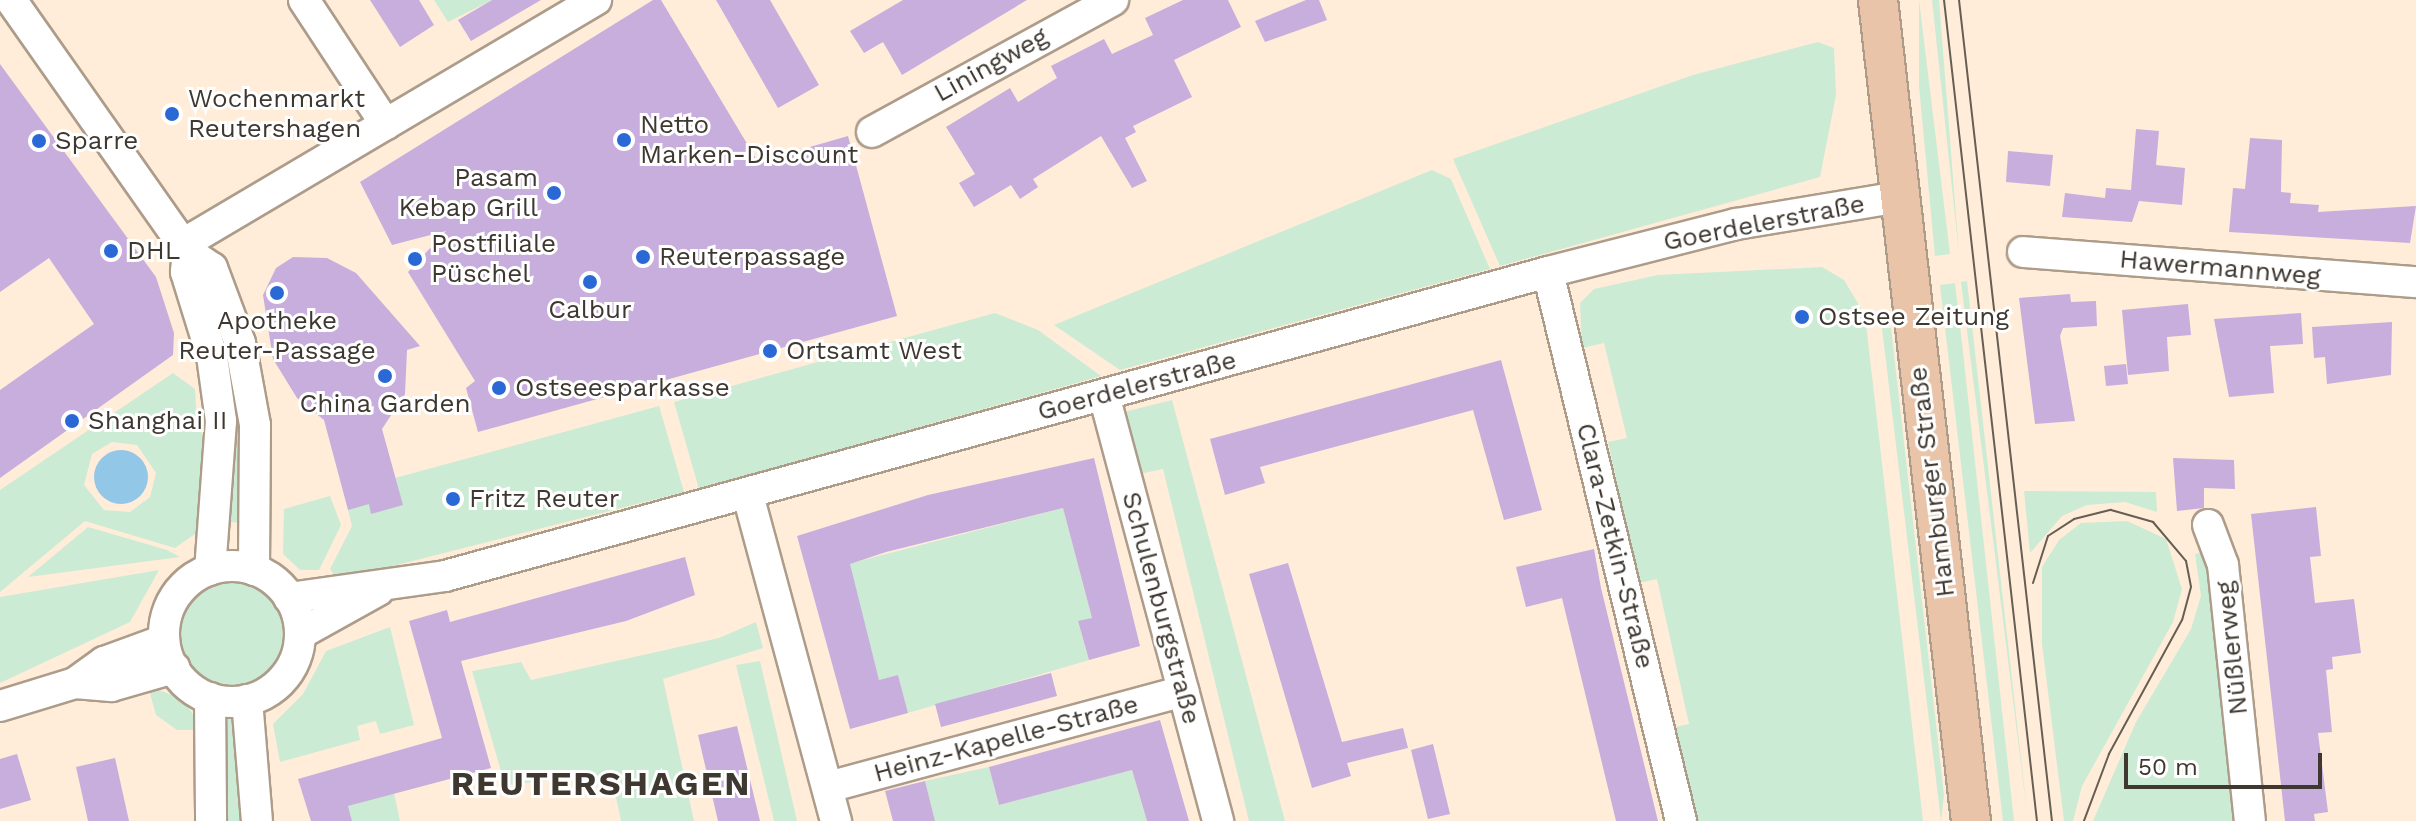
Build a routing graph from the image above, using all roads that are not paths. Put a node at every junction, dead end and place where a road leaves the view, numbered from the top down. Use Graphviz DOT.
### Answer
graph roads {
  1 [pos="11,0"];
  2 [pos="304,0"];
  3 [pos="596,0"];
  4 [pos="1113,0"];
  5 [pos="1878,0"];
  6 [pos="386,125"];
  7 [pos="872,132"];
  8 [pos="1899,197"];
  9 [pos="185,248"];
  10 [pos="2023,252"];
  11 [pos="2416,282"];
  12 [pos="1551,284"];
  13 [pos="1104,395"];
  14 [pos="748,495"];
  15 [pos="2208,525"];
  16 [pos="210,570"];
  17 [pos="254,570"];
  18 [pos="379,590"];
  19 [pos="289,598"];
  20 [pos="300,634"];
  21 [pos="169,654"];
  22 [pos="1183,691"];
  23 [pos="210,698"];
  24 [pos="247,700"];
  25 [pos="0,706"];
  26 [pos="828,787"];
  27 [pos="211,821"];
  28 [pos="257,821"];
  29 [pos="836,821"];
  30 [pos="1218,821"];
  31 [pos="1681,821"];
  32 [pos="1971,821"];
  33 [pos="2250,821"];
  1 -- 9 [label="street"];
  2 -- 6 [label="street"];
  3 -- 6 [label="street"];
  4 -- 7 [label="street, Liningweg"];
  5 -- 8 [label="main road, Hamburger Straße"];
  6 -- 9 [label="street"];
  8 -- 12 [label="street, Goerdelerstraße"];
  8 -- 32 [label="main road, Hamburger Straße"];
  9 -- 16 [label="street"];
  9 -- 17 [label="street"];
  10 -- 11 [label="street, Hawermannweg"];
  12 -- 13 [label="street, Goerdelerstraße"];
  12 -- 31 [label="street, Clara-Zetkin-Straße"];
  13 -- 14 [label="street, Goerdelerstraße"];
  13 -- 22 [label="street, Schulenburgstraße"];
  14 -- 18 [label="street, Goerdelerstraße"];
  14 -- 26 [label="street"];
  15 -- 33 [label="street, Nüßlerweg"];
  16 -- 17 [label="street"];
  16 -- 21 [label="street"];
  17 -- 19 [label="street"];
  18 -- 19 [label="street, Goerdelerstraße"];
  18 -- 20 [label="street, Goerdelerstraße"];
  19 -- 20 [label="street"];
  20 -- 24 [label="street"];
  21 -- 23 [label="street"];
  21 -- 25 [label="street"];
  22 -- 26 [label="street, Heinz-Kapelle-Straße"];
  22 -- 30 [label="street, Schulenburgstraße"];
  23 -- 24 [label="street"];
  23 -- 27 [label="street"];
  24 -- 28 [label="street"];
  26 -- 29 [label="street"];
}
